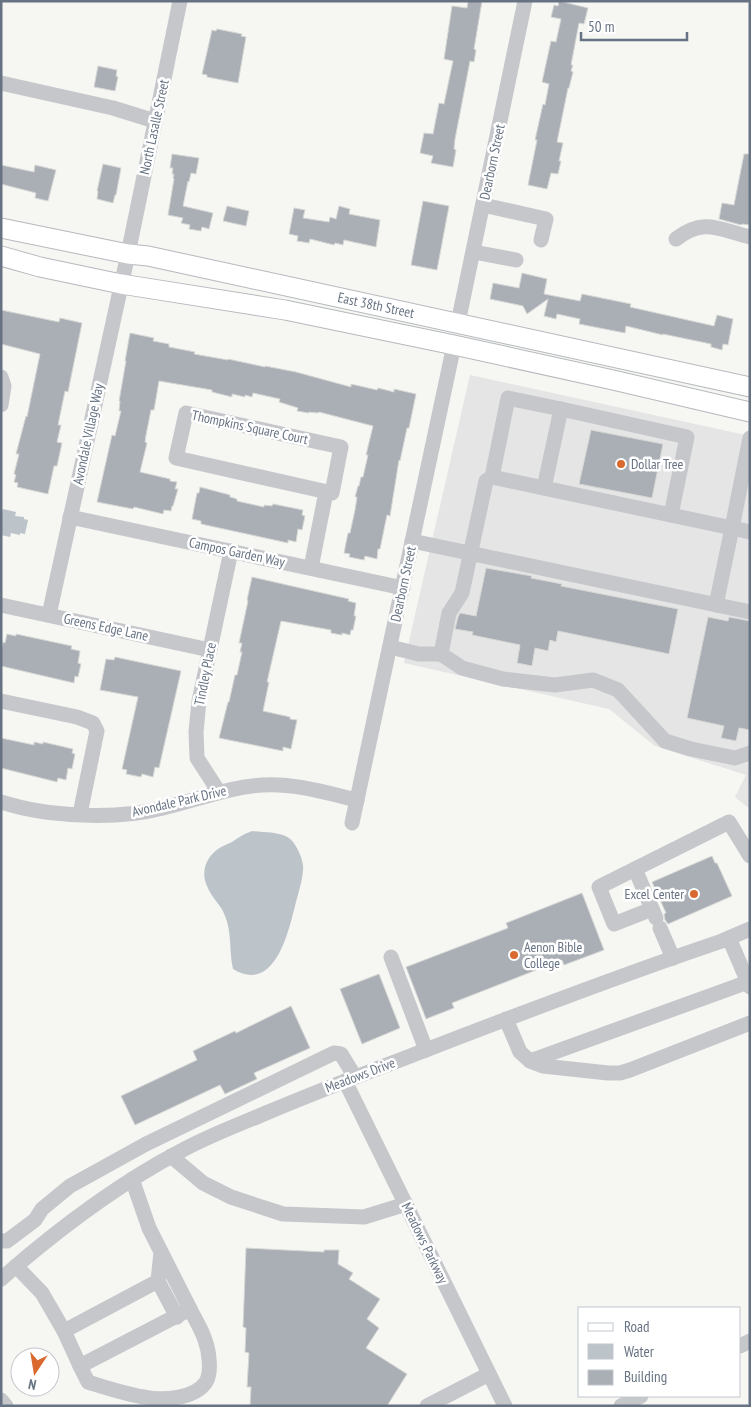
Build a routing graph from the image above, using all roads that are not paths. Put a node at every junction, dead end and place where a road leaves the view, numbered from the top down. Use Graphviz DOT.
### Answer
graph roads {
  1 [pos="180,1"];
  2 [pos="525,1"];
  3 [pos="1,83"];
  4 [pos="155,121"];
  5 [pos="483,205"];
  6 [pos="1,228"];
  7 [pos="750,237"];
  8 [pos="676,239"];
  9 [pos="541,240"];
  10 [pos="474,252"];
  11 [pos="128,254"];
  12 [pos="1,256"];
  13 [pos="516,260"];
  14 [pos="120,284"];
  15 [pos="458,323"];
  16 [pos="454,345"];
  17 [pos="1,377"];
  18 [pos="750,387"];
  19 [pos="1,405"];
  20 [pos="561,410"];
  21 [pos="750,412"];
  22 [pos="750,438"];
  23 [pos="492,477"];
  24 [pos="544,488"];
  25 [pos="326,492"];
  26 [pos="671,515"];
  27 [pos="70,517"];
  28 [pos="732,528"];
  29 [pos="750,532"];
  30 [pos="412,541"];
  31 [pos="230,551"];
  32 [pos="470,553"];
  33 [pos="312,568"];
  34 [pos="403,588"];
  35 [pos="1,605"];
  36 [pos="716,605"];
  37 [pos="750,612"];
  38 [pos="49,615"];
  39 [pos="390,647"];
  40 [pos="210,650"];
  41 [pos="441,654"];
  42 [pos="1,700"];
  43 [pos="750,754"];
  44 [pos="218,792"];
  45 [pos="357,800"];
  46 [pos="1,802"];
  47 [pos="80,814"];
  48 [pos="352,823"];
  49 [pos="750,856"];
  50 [pos="635,869"];
  51 [pos="656,918"];
  52 [pos="750,929"];
  53 [pos="729,938"];
  54 [pos="392,956"];
  55 [pos="673,958"];
  56 [pos="749,984"];
  57 [pos="506,1019"];
  58 [pos="750,1023"];
  59 [pos="426,1050"];
  60 [pos="530,1061"];
  61 [pos="350,1079"];
  62 [pos="171,1156"];
  63 [pos="132,1179"];
  64 [pos="406,1204"];
  65 [pos="42,1209"];
  66 [pos="1,1233"];
  67 [pos="1,1241"];
  68 [pos="161,1252"];
  69 [pos="16,1266"];
  70 [pos="1,1279"];
  71 [pos="158,1281"];
  72 [pos="183,1313"];
  73 [pos="64,1331"];
  74 [pos="80,1366"];
  75 [pos="490,1374"];
  76 [pos="639,1397"];
  77 [pos="1,1400"];
  78 [pos="6,1406"];
  79 [pos="427,1406"];
  80 [pos="505,1406"];
  81 [pos="622,1406"];
  1 -- 4 [label="street, North Lasalle Street"];
  2 -- 5 [label="street, Dearborn Street"];
  3 -- 4 [label="street"];
  4 -- 11 [label="street, North Lasalle Street"];
  5 -- 9 [label="street"];
  5 -- 10 [label="street, Dearborn Street"];
  6 -- 11 [label="main road, East 38th Street"];
  7 -- 8 [label="street"];
  10 -- 13 [label="street"];
  10 -- 15 [label="street, Dearborn Street"];
  11 -- 14 [label="street, Avondale Village Way"];
  11 -- 15 [label="main road, East 38th Street"];
  12 -- 14 [label="main road, East 38th Street"];
  14 -- 16 [label="main road, East 38th Street"];
  14 -- 27 [label="street, Avondale Village Way"];
  15 -- 18 [label="main road, East 38th Street"];
  16 -- 21 [label="main road, East 38th Street"];
  16 -- 30 [label="street, Dearborn Street"];
  17 -- 19 [label="street"];
  20 -- 23 [label="street"];
  20 -- 24 [label="street"];
  20 -- 26 [label="street"];
  22 -- 28 [label="street"];
  23 -- 24 [label="street"];
  23 -- 32 [label="street"];
  24 -- 26 [label="street"];
  25 -- 25 [label="street, Thompkins Square Court"];
  25 -- 33 [label="street, Thompkins Square Court"];
  26 -- 28 [label="street"];
  27 -- 31 [label="street, Campos Garden Way"];
  27 -- 38 [label="street, Avondale Village Way"];
  28 -- 29 [label="street"];
  28 -- 36 [label="street"];
  30 -- 32 [label="street"];
  30 -- 34 [label="street, Dearborn Street"];
  31 -- 33 [label="street, Campos Garden Way"];
  31 -- 40 [label="street, Tindley Place"];
  32 -- 36 [label="street"];
  32 -- 41 [label="street"];
  33 -- 34 [label="street, Campos Garden Way"];
  34 -- 39 [label="street, Dearborn Street"];
  35 -- 38 [label="street, Greens Edge Lane"];
  36 -- 37 [label="street"];
  38 -- 40 [label="street, Greens Edge Lane"];
  39 -- 41 [label="street"];
  39 -- 45 [label="street, Dearborn Street"];
  40 -- 44 [label="street, Tindley Place"];
  41 -- 43 [label="street"];
  42 -- 47 [label="street"];
  44 -- 45 [label="street, Avondale Park Drive"];
  44 -- 47 [label="street, Avondale Park Drive"];
  45 -- 48 [label="street, Dearborn Street"];
  46 -- 47 [label="street, Avondale Park Drive"];
  49 -- 50 [label="street"];
  50 -- 51 [label="street"];
  50 -- 51 [label="street"];
  51 -- 55 [label="street"];
  52 -- 53 [label="street, Meadows Drive"];
  53 -- 55 [label="street, Meadows Drive"];
  53 -- 56 [label="street"];
  54 -- 59 [label="street"];
  55 -- 57 [label="street, Meadows Drive"];
  56 -- 60 [label="street"];
  57 -- 59 [label="street, Meadows Drive"];
  57 -- 60 [label="street"];
  58 -- 60 [label="street"];
  59 -- 61 [label="street, Meadows Drive"];
  61 -- 62 [label="street, Meadows Drive"];
  61 -- 64 [label="street, Meadows Parkway"];
  61 -- 65 [label="street, Meadows Parkway"];
  62 -- 63 [label="street, Meadows Drive"];
  62 -- 64 [label="street"];
  63 -- 68 [label="street"];
  63 -- 69 [label="street, Meadows Drive"];
  64 -- 75 [label="street, Meadows Parkway"];
  65 -- 66 [label="street"];
  65 -- 67 [label="street"];
  68 -- 71 [label="street"];
  68 -- 72 [label="street"];
  69 -- 70 [label="street, Meadows Drive"];
  69 -- 73 [label="street"];
  71 -- 72 [label="street"];
  71 -- 73 [label="street"];
  72 -- 74 [label="street"];
  72 -- 74 [label="street"];
  73 -- 74 [label="street"];
  75 -- 79 [label="street"];
  75 -- 80 [label="street, Meadows Parkway"];
  76 -- 81 [label="street"];
  77 -- 78 [label="street"];
}
